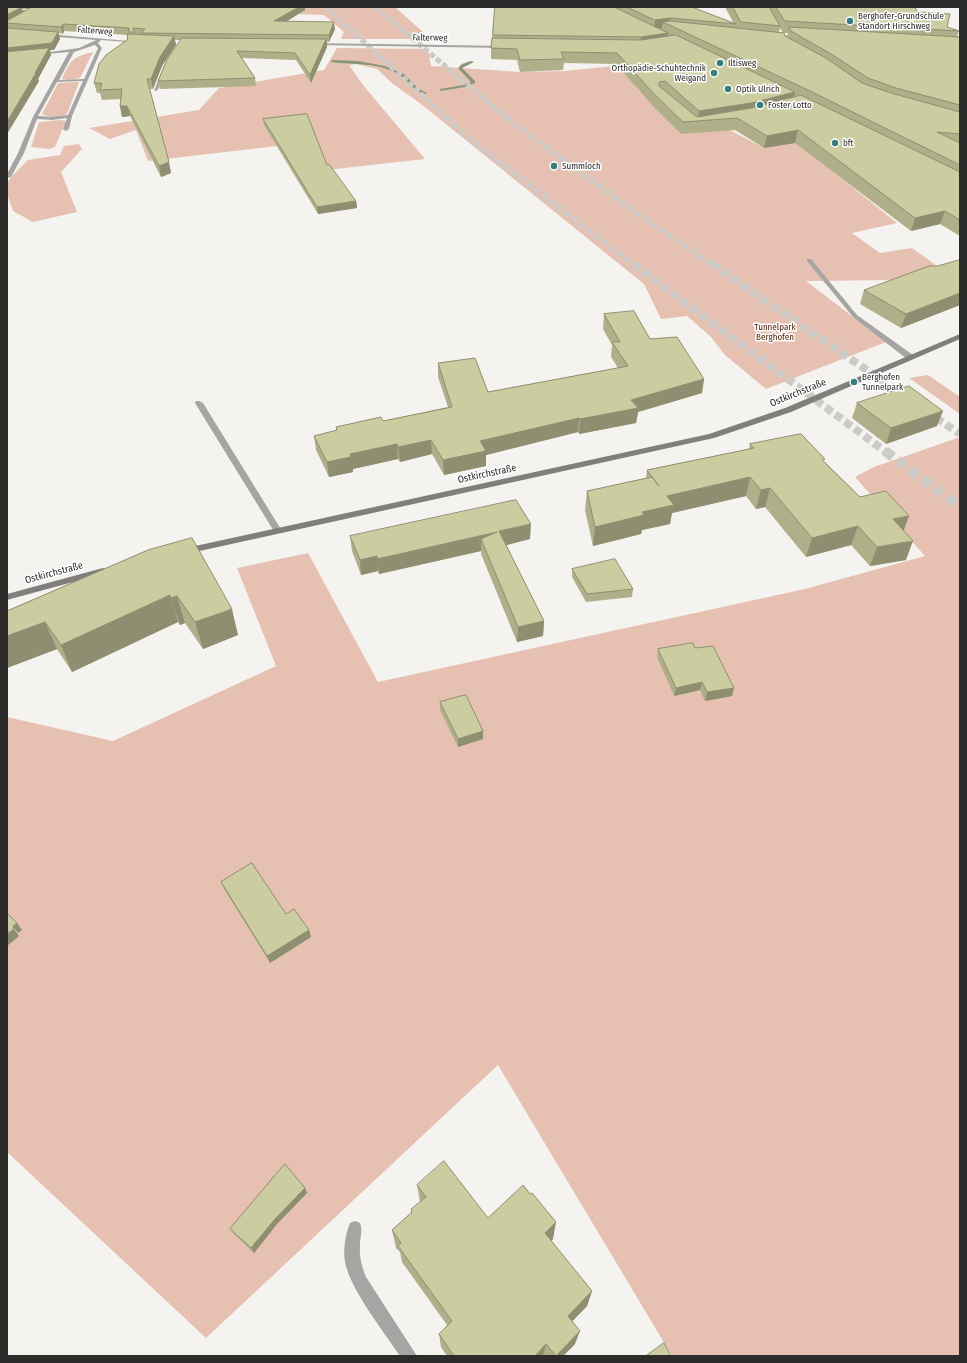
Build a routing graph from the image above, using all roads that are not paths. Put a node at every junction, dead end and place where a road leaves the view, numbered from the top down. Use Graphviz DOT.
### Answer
graph roads {
  1 [pos="7,9"];
  2 [pos="7,28"];
  3 [pos="42,35"];
  4 [pos="100,39"];
  5 [pos="147,42"];
  6 [pos="96,44"];
  7 [pos="310,44"];
  8 [pos="514,47"];
  9 [pos="73,50"];
  10 [pos="29,55"];
  11 [pos="169,61"];
  12 [pos="85,80"];
  13 [pos="56,81"];
  14 [pos="156,90"];
  15 [pos="70,116"];
  16 [pos="36,117"];
  17 [pos="66,128"];
  18 [pos="8,177"];
  19 [pos="810,260"];
  20 [pos="960,336"];
  21 [pos="910,358"];
  22 [pos="199,402"];
  23 [pos="278,530"];
  24 [pos="180,552"];
  25 [pos="113,569"];
  26 [pos="7,597"];
  27 [pos="355,1228"];
  28 [pos="409,1356"];
  1 -- 2 [label="street"];
  3 -- 4 [label="street, Falterweg"];
  4 -- 5 [label="street, Falterweg"];
  4 -- 6 [label="street"];
  6 -- 9 [label="street"];
  6 -- 12 [label="street"];
  7 -- 8 [label="street, Falterweg"];
  9 -- 10 [label="street"];
  9 -- 13 [label="street"];
  11 -- 14 [label="street"];
  12 -- 13 [label="street"];
  12 -- 15 [label="street"];
  13 -- 16 [label="street"];
  15 -- 16 [label="street"];
  15 -- 17 [label="street"];
  16 -- 18 [label="street"];
  19 -- 21 [label="street"];
  20 -- 21 [label="street, Ostkirchstraße"];
  21 -- 23 [label="street, Ostkirchstraße"];
  22 -- 23 [label="street"];
  23 -- 24 [label="street, Ostkirchstraße"];
  25 -- 26 [label="street, Ostkirchstraße"];
  27 -- 28 [label="street"];
}
